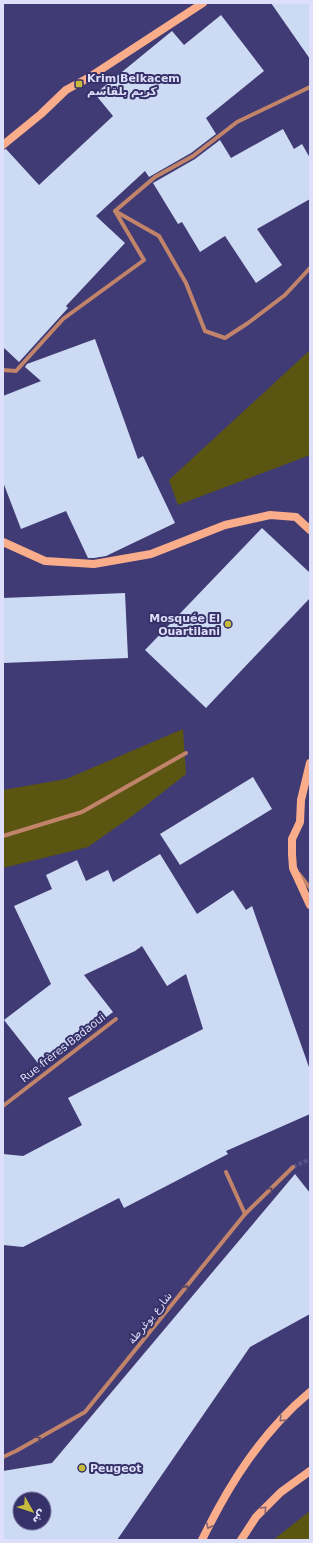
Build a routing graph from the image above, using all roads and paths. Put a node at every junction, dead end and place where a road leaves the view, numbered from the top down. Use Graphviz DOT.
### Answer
graph roads {
  1 [pos="203,3"];
  2 [pos="310,87"];
  3 [pos="3,145"];
  4 [pos="115,211"];
  5 [pos="310,268"];
  6 [pos="3,370"];
  7 [pos="310,530"];
  8 [pos="3,542"];
  9 [pos="186,753"];
  10 [pos="310,763"];
  11 [pos="3,836"];
  12 [pos="293,868"];
  13 [pos="310,888"];
  14 [pos="310,905"];
  15 [pos="116,1020"];
  16 [pos="3,1106"];
  17 [pos="293,1167"];
  18 [pos="226,1172"];
  19 [pos="245,1214"];
  20 [pos="310,1392"];
  21 [pos="3,1457"];
  22 [pos="310,1471"];
  23 [pos="202,1540"];
  24 [pos="241,1540"];
  1 -- 3 [label="main road"];
  2 -- 4 [label="street"];
  4 -- 5 [label="street"];
  4 -- 6 [label="street"];
  7 -- 8 [label="main road"];
  9 -- 11 [label="street"];
  10 -- 12 [label="main road"];
  12 -- 13 [label="street"];
  12 -- 14 [label="main road"];
  15 -- 16 [label="street, Rue frères Badaoui"];
  19 -- 17 [label="street, شارع يوغرطة, one-way"];
  18 -- 19 [label="street"];
  21 -- 19 [label="street, شارع يوغرطة, one-way"];
  20 -- 23 [label="main road, one-way"];
  24 -- 22 [label="main road, one-way"];
}
